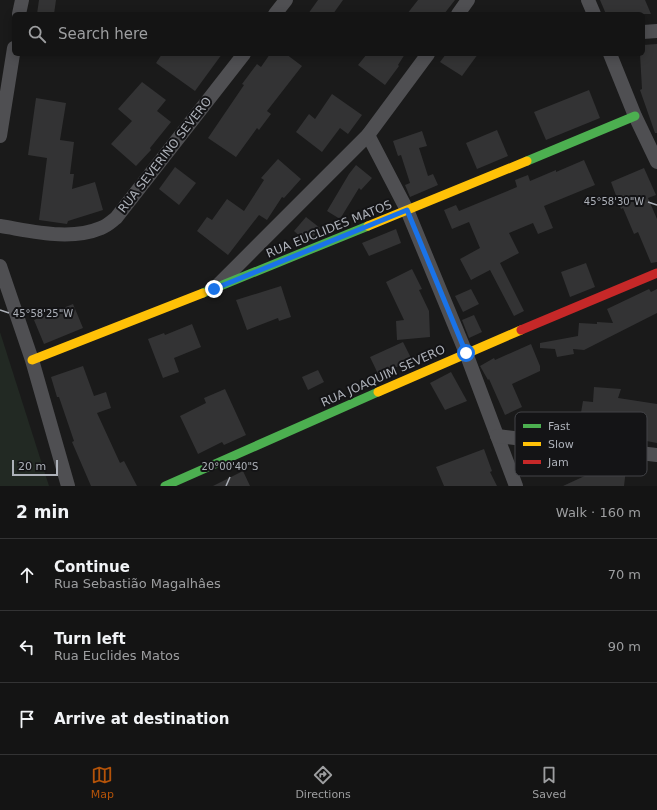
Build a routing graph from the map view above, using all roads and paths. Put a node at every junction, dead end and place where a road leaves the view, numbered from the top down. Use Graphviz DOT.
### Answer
graph roads {
  1 [pos="22,0"];
  2 [pos="286,0"];
  3 [pos="468,0"];
  4 [pos="588,0"];
  5 [pos="20,12"];
  6 [pos="277,12"];
  7 [pos="459,12"];
  8 [pos="593,12"];
  9 [pos="657,31"];
  10 [pos="645,32"];
  11 [pos="13,56"];
  12 [pos="242,56"];
  13 [pos="427,56"];
  14 [pos="611,56"];
  15 [pos="635,116"];
  16 [pos="368,135"];
  17 [pos="0,136"];
  18 [pos="657,162"];
  19 [pos="407,210"];
  20 [pos="0,226"];
  21 [pos="0,266"];
  22 [pos="657,273"];
  23 [pos="214,289"];
  24 [pos="466,353"];
  25 [pos="32,360"];
  26 [pos="497,436"];
  27 [pos="515,438"];
  28 [pos="647,454"];
  29 [pos="657,455"];
  30 [pos="68,486"];
  31 [pos="165,486"];
  32 [pos="516,486"];
  1 -- 5 [label="street"];
  2 -- 6 [label="street"];
  3 -- 7 [label="street"];
  4 -- 8 [label="street"];
  9 -- 10 [label="street"];
  11 -- 17 [label="street"];
  12 -- 20 [label="street, RUA SEVERINO SEVERO"];
  13 -- 16 [label="street"];
  14 -- 15 [label="street"];
  15 -- 18 [label="street"];
  15 -- 19 [label="street, RUA EUCLIDES MATOS"];
  16 -- 19 [label="street"];
  16 -- 23 [label="street"];
  19 -- 23 [label="street, RUA EUCLIDES MATOS"];
  19 -- 24 [label="street"];
  21 -- 25 [label="street"];
  22 -- 24 [label="street, RUA JOAQUIM SEVERO"];
  23 -- 25 [label="street, RUA EUCLIDES MATOS"];
  24 -- 26 [label="street"];
  24 -- 31 [label="street, RUA JOAQUIM SEVERO"];
  25 -- 30 [label="street"];
  26 -- 27 [label="street"];
  26 -- 32 [label="street"];
  28 -- 29 [label="street"];
}
